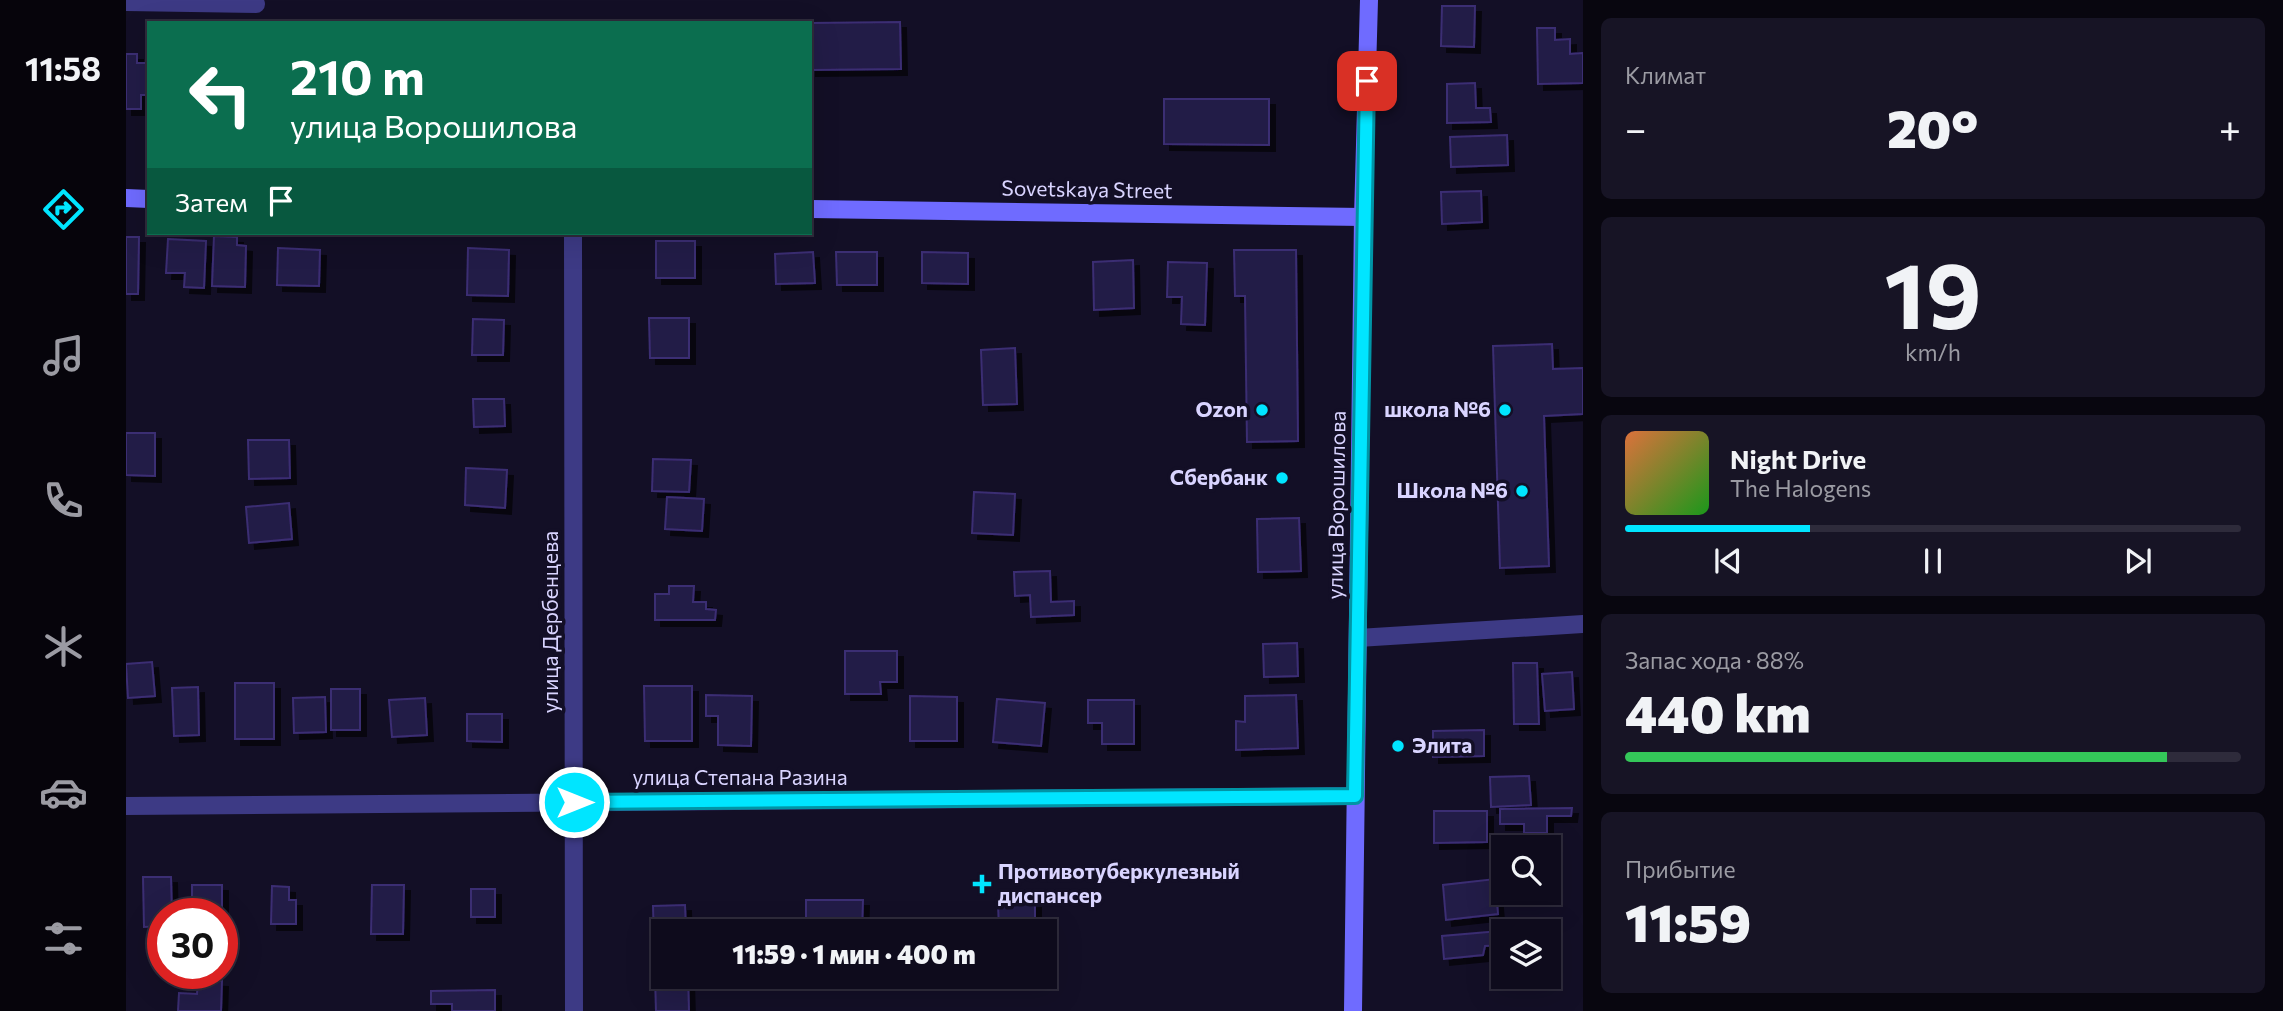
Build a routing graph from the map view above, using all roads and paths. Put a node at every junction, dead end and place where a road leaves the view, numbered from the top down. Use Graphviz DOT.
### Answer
graph roads {
  1 [pos="1369,0"];
  2 [pos="126,2"];
  3 [pos="256,4"];
  4 [pos="126,198"];
  5 [pos="147,199"];
  6 [pos="812,208"];
  7 [pos="1363,217"];
  8 [pos="573,235"];
  9 [pos="1583,624"];
  10 [pos="1358,638"];
  11 [pos="1355,796"];
  12 [pos="574,802"];
  13 [pos="126,806"];
  14 [pos="575,1011"];
  15 [pos="1353,1011"];
  1 -- 7 [label="street, улица Ворошилова"];
  2 -- 3 [label="street"];
  4 -- 5 [label="street"];
  6 -- 7 [label="street, Sovetskaya Street"];
  7 -- 10 [label="street, улица Ворошилова"];
  8 -- 12 [label="street, улица Дербенцева"];
  9 -- 10 [label="street"];
  10 -- 11 [label="street, улица Ворошилова"];
  11 -- 12 [label="street, улица Степана Разина"];
  11 -- 15 [label="street, улица Ворошилова"];
  12 -- 13 [label="street, улица Степана Разина"];
  12 -- 14 [label="street, улица Дербенцева"];
}
